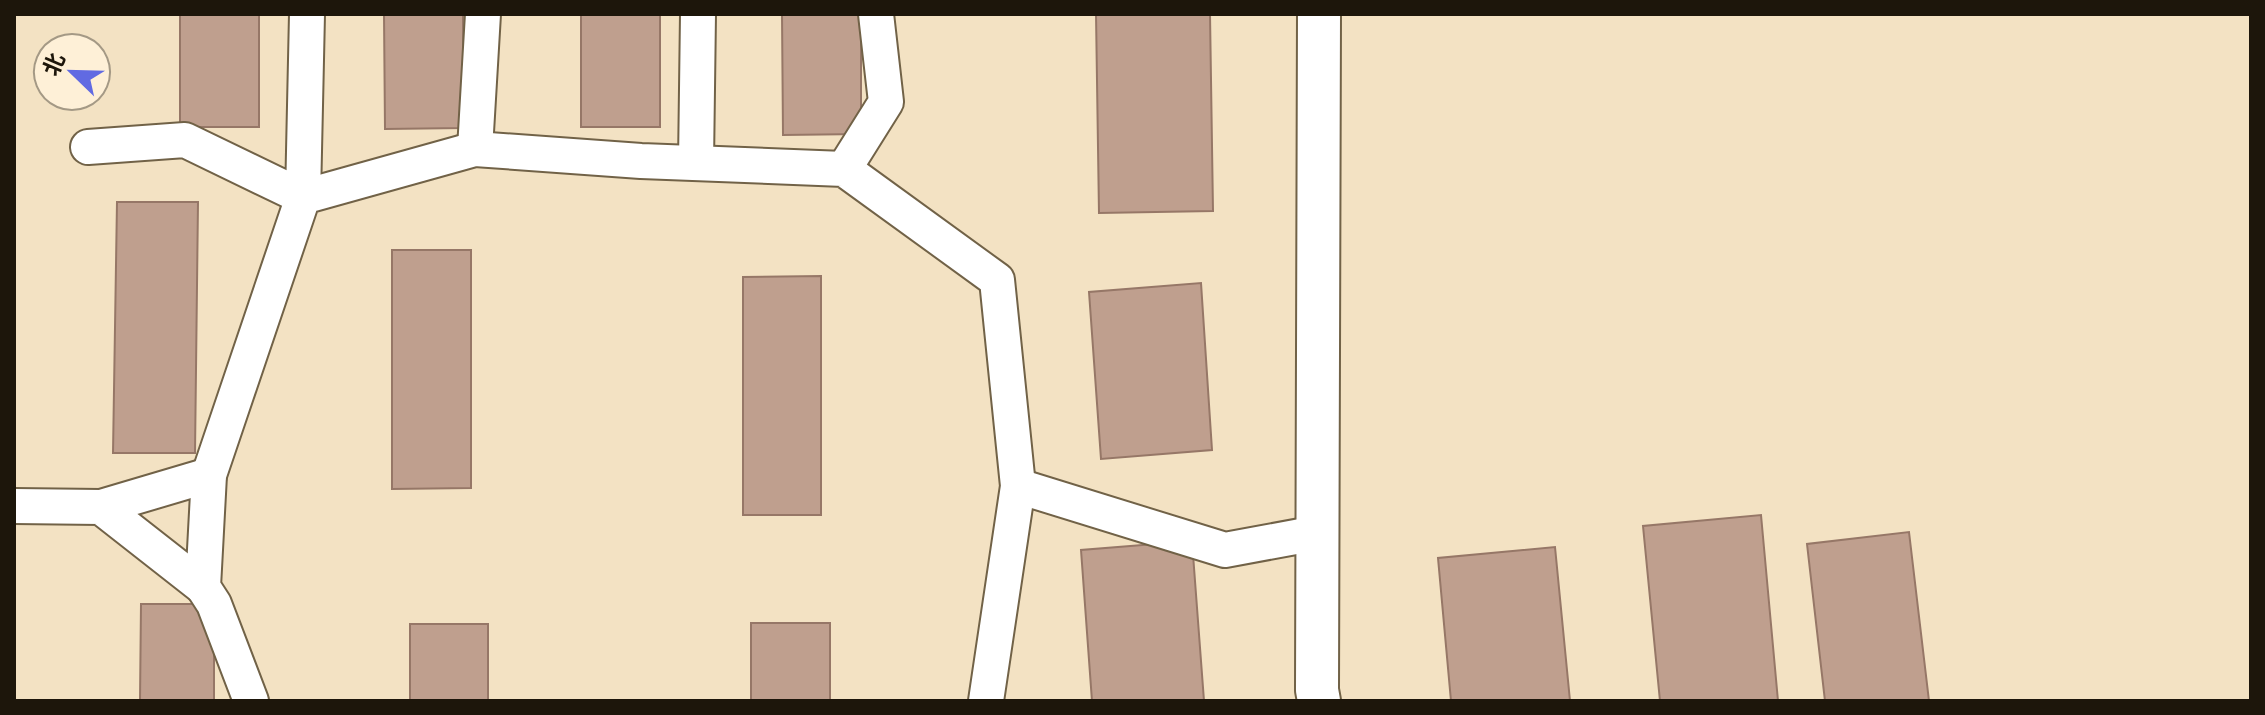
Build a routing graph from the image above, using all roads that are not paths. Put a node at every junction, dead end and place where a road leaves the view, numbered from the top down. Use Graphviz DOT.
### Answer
graph roads {
  1 [pos="307,14"];
  2 [pos="483,14"];
  3 [pos="698,14"];
  4 [pos="876,14"];
  5 [pos="1319,14"];
  6 [pos="88,147"];
  7 [pos="475,149"];
  8 [pos="696,163"];
  9 [pos="844,169"];
  10 [pos="303,197"];
  11 [pos="209,475"];
  12 [pos="1018,486"];
  13 [pos="14,506"];
  14 [pos="101,507"];
  15 [pos="1317,533"];
  16 [pos="203,587"];
  17 [pos="251,701"];
  18 [pos="986,701"];
  19 [pos="1319,701"];
  1 -- 10 [label="street"];
  2 -- 7 [label="street"];
  3 -- 8 [label="street"];
  4 -- 9 [label="street"];
  5 -- 15 [label="street"];
  6 -- 10 [label="street"];
  7 -- 8 [label="street"];
  7 -- 10 [label="street"];
  8 -- 9 [label="street"];
  9 -- 12 [label="street"];
  10 -- 11 [label="street"];
  11 -- 14 [label="street"];
  11 -- 16 [label="street"];
  12 -- 15 [label="street"];
  12 -- 18 [label="street"];
  13 -- 14 [label="street"];
  14 -- 16 [label="street"];
  15 -- 19 [label="street"];
  16 -- 17 [label="street"];
}
